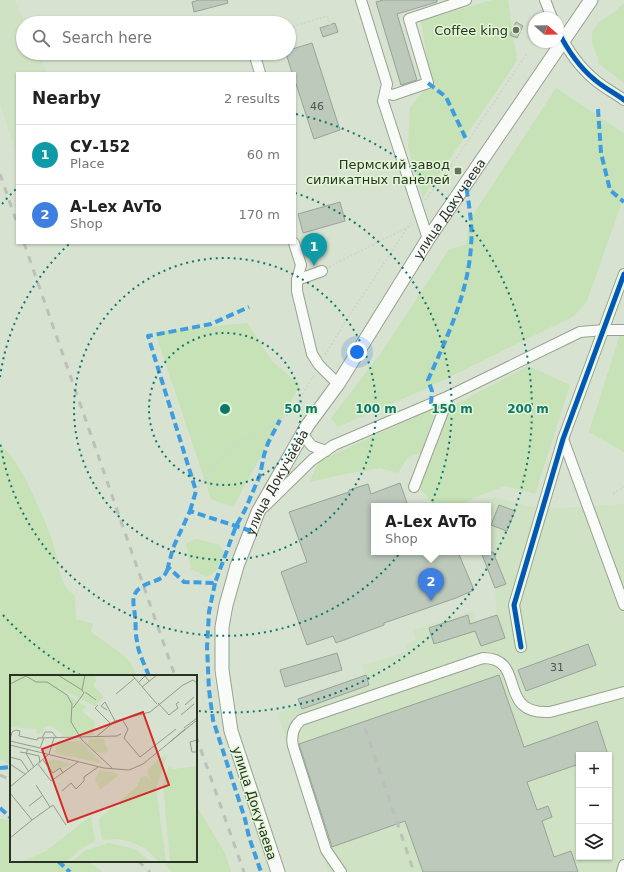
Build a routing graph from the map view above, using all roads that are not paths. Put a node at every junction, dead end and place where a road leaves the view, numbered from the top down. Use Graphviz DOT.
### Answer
graph roads {
  1 [pos="361,0"];
  2 [pos="466,0"];
  3 [pos="545,0"];
  4 [pos="591,0"];
  5 [pos="550,12"];
  6 [pos="564,32"];
  7 [pos="564,41"];
  8 [pos="553,48"];
  9 [pos="256,60"];
  10 [pos="260,72"];
  11 [pos="385,93"];
  12 [pos="624,100"];
  13 [pos="428,239"];
  14 [pos="294,244"];
  15 [pos="322,271"];
  16 [pos="624,274"];
  17 [pos="297,280"];
  18 [pos="604,330"];
  19 [pos="624,330"];
  20 [pos="338,384"];
  21 [pos="449,396"];
  22 [pos="302,434"];
  23 [pos="563,439"];
  24 [pos="326,451"];
  25 [pos="414,487"];
  26 [pos="258,512"];
  27 [pos="623,601"];
  28 [pos="521,647"];
  29 [pos="624,692"];
  30 [pos="624,865"];
  31 [pos="278,872"];
  32 [pos="341,872"];
  33 [pos="622,872"];
  1 -- 11 [label="street"];
  2 -- 11 [label="street"];
  3 -- 5 [label="street"];
  4 -- 6 [label="main road, улица Докучаева"];
  7 -- 12 [label="street"];
  8 -- 13 [label="main road, улица Докучаева"];
  9 -- 10 [label="street"];
  11 -- 13 [label="street"];
  13 -- 20 [label="main road, улица Докучаева"];
  14 -- 17 [label="street"];
  15 -- 17 [label="street"];
  16 -- 18 [label="street"];
  17 -- 20 [label="street"];
  18 -- 19 [label="street"];
  18 -- 21 [label="street"];
  18 -- 23 [label="street"];
  20 -- 22 [label="main road, улица Докучаева"];
  21 -- 24 [label="street"];
  21 -- 25 [label="street"];
  22 -- 24 [label="street"];
  22 -- 26 [label="main road, улица Докучаева"];
  23 -- 27 [label="street"];
  23 -- 28 [label="street"];
  24 -- 26 [label="street"];
  26 -- 31 [label="main road, улица Докучаева"];
  29 -- 32 [label="street"];
  30 -- 33 [label="street"];
}
